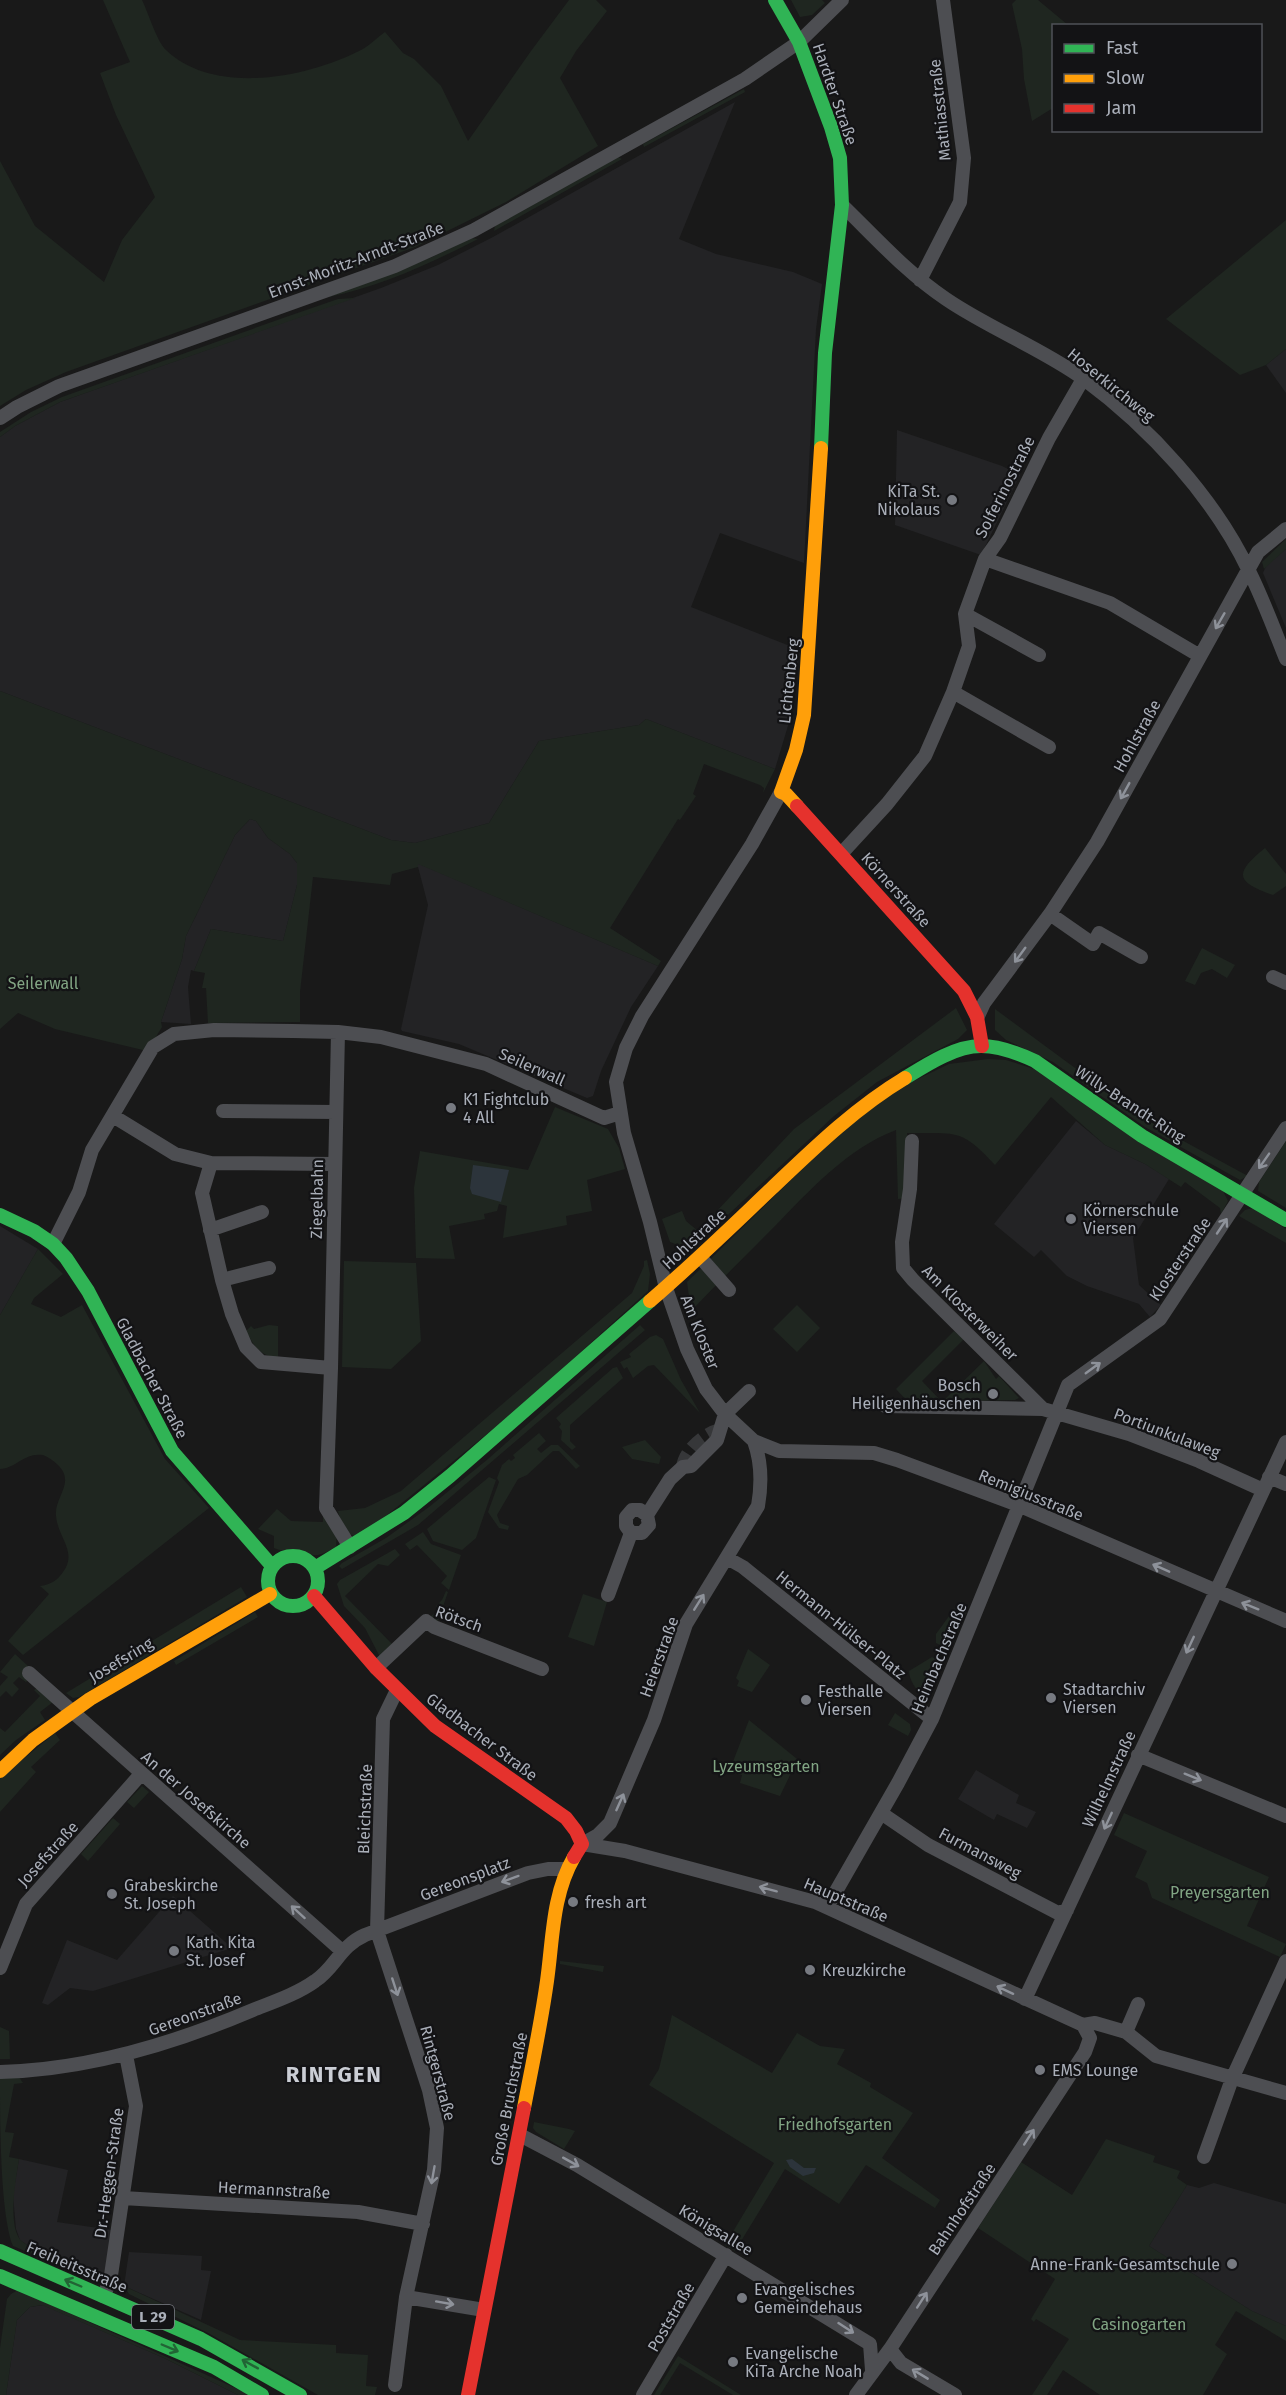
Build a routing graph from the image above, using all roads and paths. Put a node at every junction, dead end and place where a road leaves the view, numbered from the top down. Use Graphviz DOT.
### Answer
graph roads {
  1 [pos="775,0"];
  2 [pos="842,0"];
  3 [pos="943,0"];
  4 [pos="799,42"];
  5 [pos="842,205"];
  6 [pos="920,280"];
  7 [pos="1083,379"];
  8 [pos="0,418"];
  9 [pos="1286,529"];
  10 [pos="986,559"];
  11 [pos="1249,570"];
  12 [pos="965,614"];
  13 [pos="1039,656"];
  14 [pos="1200,656"];
  15 [pos="1286,659"];
  16 [pos="953,692"];
  17 [pos="1049,747"];
  18 [pos="781,792"];
  19 [pos="841,854"];
  20 [pos="1050,914"];
  21 [pos="1141,957"];
  22 [pos="978,1016"];
  23 [pos="338,1032"];
  24 [pos="982,1046"];
  25 [pos="223,1111"];
  26 [pos="336,1112"];
  27 [pos="620,1113"];
  28 [pos="112,1116"];
  29 [pos="1286,1128"];
  30 [pos="912,1141"];
  31 [pos="211,1163"];
  32 [pos="334,1164"];
  33 [pos="1242,1194"];
  34 [pos="262,1212"];
  35 [pos="0,1215"];
  36 [pos="1286,1220"];
  37 [pos="210,1230"];
  38 [pos="53,1244"];
  39 [pos="700,1257"];
  40 [pos="270,1268"];
  41 [pos="222,1280"];
  42 [pos="666,1288"];
  43 [pos="729,1290"];
  44 [pos="331,1368"];
  45 [pos="749,1391"];
  46 [pos="885,1406"];
  47 [pos="1043,1409"];
  48 [pos="1058,1412"];
  49 [pos="725,1414"];
  50 [pos="754,1441"];
  51 [pos="1286,1442"];
  52 [pos="1266,1484"];
  53 [pos="1286,1484"];
  54 [pos="1018,1505"];
  55 [pos="350,1547"];
  56 [pos="728,1558"];
  57 [pos="272,1566"];
  58 [pos="315,1568"];
  59 [pos="1214,1592"];
  60 [pos="270,1593"];
  61 [pos="608,1595"];
  62 [pos="314,1596"];
  63 [pos="1286,1621"];
  64 [pos="376,1668"];
  65 [pos="542,1669"];
  66 [pos="29,1673"];
  67 [pos="397,1690"];
  68 [pos="72,1711"];
  69 [pos="932,1719"];
  70 [pos="1138,1755"];
  71 [pos="0,1771"];
  72 [pos="141,1774"];
  73 [pos="881,1813"];
  74 [pos="1286,1816"];
  75 [pos="582,1844"];
  76 [pos="567,1869"];
  77 [pos="827,1907"];
  78 [pos="1062,1912"];
  79 [pos="377,1931"];
  80 [pos="342,1951"];
  81 [pos="1286,1961"];
  82 [pos="0,1968"];
  83 [pos="1025,1999"];
  84 [pos="1138,2004"];
  85 [pos="1083,2025"];
  86 [pos="1126,2032"];
  87 [pos="126,2055"];
  88 [pos="0,2072"];
  89 [pos="1232,2079"];
  90 [pos="1286,2093"];
  91 [pos="520,2134"];
  92 [pos="1204,2157"];
  93 [pos="123,2198"];
  94 [pos="423,2224"];
  95 [pos="0,2251"];
  96 [pos="726,2255"];
  97 [pos="0,2276"];
  98 [pos="103,2295"];
  99 [pos="406,2297"];
  100 [pos="484,2310"];
  101 [pos="890,2349"];
  102 [pos="872,2370"];
  103 [pos="395,2385"];
  104 [pos="262,2395"];
  105 [pos="300,2395"];
  106 [pos="468,2395"];
  107 [pos="643,2395"];
  108 [pos="856,2395"];
  109 [pos="954,2395"];
  1 -- 4 [label="main road, Hardter Straße"];
  2 -- 4 [label="street, Ernst-Moritz-Arndt-Straße"];
  3 -- 6 [label="street, Mathiasstraße"];
  4 -- 5 [label="main road, Hardter Straße"];
  4 -- 8 [label="street, Ernst-Moritz-Arndt-Straße"];
  5 -- 6 [label="street, Hoserkirchweg"];
  5 -- 18 [label="main road, Lichtenberg"];
  6 -- 7 [label="street, Hoserkirchweg"];
  7 -- 10 [label="street, Solferinostraße"];
  7 -- 11 [label="street, Hoserkirchweg"];
  9 -- 11 [label="street, Hohlstraße"];
  10 -- 12 [label="street, Solferinostraße"];
  10 -- 14 [label="street"];
  11 -- 14 [label="street, Hohlstraße, one-way"];
  11 -- 15 [label="street, Hoserkirchweg"];
  12 -- 13 [label="street"];
  12 -- 16 [label="street, Solferinostraße"];
  14 -- 20 [label="street, Hohlstraße, one-way"];
  16 -- 17 [label="street"];
  16 -- 19 [label="street, Solferinostraße"];
  18 -- 19 [label="main road, Körnerstraße"];
  18 -- 27 [label="street, Lichtenberg"];
  19 -- 22 [label="main road, Körnerstraße"];
  20 -- 21 [label="street"];
  20 -- 22 [label="street, Hohlstraße, one-way"];
  22 -- 24 [label="main road"];
  23 -- 26 [label="street, Ziegelbahn"];
  23 -- 27 [label="street, Seilerwall"];
  23 -- 28 [label="street, Seilerwall"];
  24 -- 33 [label="main road, Willy-Brandt-Ring"];
  24 -- 39 [label="main road, Hohlstraße"];
  25 -- 26 [label="street"];
  26 -- 32 [label="street, Ziegelbahn"];
  27 -- 42 [label="street, Am Kloster"];
  28 -- 31 [label="street"];
  28 -- 38 [label="street, Seilerwall"];
  29 -- 33 [label="street, Klosterstraße, one-way"];
  30 -- 47 [label="street, Am Klosterweiher"];
  31 -- 32 [label="street"];
  31 -- 37 [label="street"];
  32 -- 44 [label="street, Ziegelbahn"];
  33 -- 36 [label="main road, Willy-Brandt-Ring"];
  48 -- 33 [label="street, Klosterstraße, one-way"];
  34 -- 37 [label="street"];
  35 -- 38 [label="main road, Gladbacher Straße"];
  37 -- 41 [label="street"];
  38 -- 57 [label="main road, Gladbacher Straße"];
  39 -- 42 [label="main road, Hohlstraße"];
  39 -- 43 [label="street"];
  40 -- 41 [label="street"];
  41 -- 44 [label="street"];
  42 -- 49 [label="street, Am Kloster"];
  42 -- 55 [label="main road, Hohlstraße"];
  44 -- 55 [label="street, Ziegelbahn"];
  45 -- 49 [label="street"];
  46 -- 47 [label="street"];
  47 -- 48 [label="street"];
  48 -- 52 [label="street, Portiunkulaweg"];
  48 -- 54 [label="street, Heimbachstraße"];
  49 -- 50 [label="street, Am Kloster"];
  49 -- 61 [label="street"];
  50 -- 54 [label="street, Remigiusstraße"];
  50 -- 56 [label="street, Heierstraße"];
  51 -- 52 [label="street, Wilhelmstraße"];
  52 -- 53 [label="street, Portiunkulaweg"];
  52 -- 59 [label="street, Wilhelmstraße"];
  59 -- 54 [label="street, Remigiusstraße, one-way"];
  54 -- 69 [label="street, Heimbachstraße"];
  55 -- 58 [label="main road, Hohlstraße"];
  56 -- 69 [label="street, Hermann-Hülser-Platz"];
  75 -- 56 [label="street, Heierstraße, one-way"];
  57 -- 58 [label="main road"];
  57 -- 60 [label="main road"];
  58 -- 62 [label="main road"];
  63 -- 59 [label="street, Remigiusstraße, one-way"];
  59 -- 70 [label="street, Wilhelmstraße, one-way"];
  60 -- 62 [label="main road"];
  60 -- 68 [label="main road, Josefsring"];
  62 -- 64 [label="main road, Gladbacher Straße"];
  64 -- 65 [label="street, Rötsch"];
  64 -- 67 [label="main road, Gladbacher Straße"];
  66 -- 68 [label="street, An der Josefskirche"];
  67 -- 75 [label="main road, Gladbacher Straße"];
  67 -- 79 [label="street, Bleichstraße"];
  68 -- 71 [label="main road, Josefsring"];
  68 -- 72 [label="street, An der Josefskirche"];
  69 -- 73 [label="street, Heimbachstraße"];
  70 -- 74 [label="street, one-way"];
  70 -- 78 [label="street, Wilhelmstraße, one-way"];
  80 -- 72 [label="street, An der Josefskirche, one-way"];
  72 -- 82 [label="street, Josefstraße"];
  73 -- 77 [label="street, Heimbachstraße"];
  73 -- 78 [label="street, Furmansweg"];
  75 -- 76 [label="main road, Große Bruchstraße"];
  77 -- 75 [label="street, Hauptstraße, one-way"];
  76 -- 79 [label="street, Gereonsplatz, one-way"];
  76 -- 91 [label="main road, Große Bruchstraße"];
  83 -- 77 [label="street, Hauptstraße, one-way"];
  78 -- 83 [label="street, Wilhelmstraße"];
  79 -- 80 [label="street, Gereonstraße"];
  79 -- 94 [label="street, Rintgerstraße, one-way"];
  80 -- 87 [label="street, Gereonstraße"];
  81 -- 89 [label="street"];
  83 -- 85 [label="street, Hauptstraße"];
  84 -- 86 [label="street"];
  85 -- 86 [label="street, Hauptstraße"];
  101 -- 85 [label="street, Bahnhofstraße, one-way"];
  86 -- 89 [label="street, Hauptstraße"];
  87 -- 88 [label="street, Gereonstraße"];
  87 -- 93 [label="street, Dr.-Heggen-Straße"];
  89 -- 90 [label="street, Hauptstraße"];
  89 -- 92 [label="street"];
  91 -- 96 [label="street, Königsallee, one-way"];
  91 -- 100 [label="main road, Große Bruchstraße"];
  93 -- 94 [label="street, Hermannstraße"];
  93 -- 98 [label="street, Dr.-Heggen-Straße"];
  94 -- 99 [label="street, Rintgerstraße"];
  98 -- 95 [label="main road, Freiheitsstraße / L 29, one-way"];
  96 -- 102 [label="street, Königsallee, one-way"];
  96 -- 107 [label="street, Poststraße"];
  97 -- 104 [label="main road, L 29, one-way"];
  105 -- 98 [label="main road, Freiheitsstraße / L 29, one-way"];
  99 -- 100 [label="street, one-way"];
  99 -- 103 [label="street, Rintgerstraße"];
  100 -- 106 [label="main road, Große Bruchstraße"];
  101 -- 102 [label="street, Bahnhofstraße"];
  109 -- 101 [label="street, one-way"];
  102 -- 108 [label="street, Bahnhofstraße"];
}
